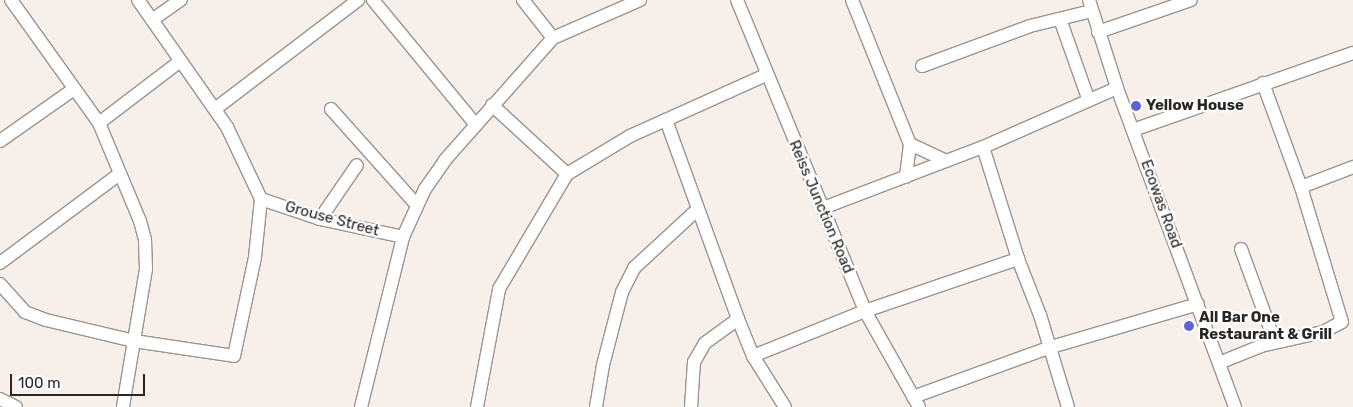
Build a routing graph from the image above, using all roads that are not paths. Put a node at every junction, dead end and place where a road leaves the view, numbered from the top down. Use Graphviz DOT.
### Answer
graph roads {
  1 [pos="138,0"];
  2 [pos="180,0"];
  3 [pos="358,0"];
  4 [pos="373,0"];
  5 [pos="523,0"];
  6 [pos="640,0"];
  7 [pos="737,0"];
  8 [pos="852,0"];
  9 [pos="1191,0"];
  10 [pos="7,3"];
  11 [pos="1090,5"];
  12 [pos="1060,19"];
  13 [pos="152,20"];
  14 [pos="1098,32"];
  15 [pos="553,38"];
  16 [pos="1353,53"];
  17 [pos="179,62"];
  18 [pos="922,66"];
  19 [pos="766,75"];
  20 [pos="1263,83"];
  21 [pos="1117,88"];
  22 [pos="74,89"];
  23 [pos="1088,98"];
  24 [pos="492,104"];
  25 [pos="215,109"];
  26 [pos="331,109"];
  27 [pos="666,120"];
  28 [pos="99,123"];
  29 [pos="476,124"];
  30 [pos="1133,130"];
  31 [pos="0,141"];
  32 [pos="910,144"];
  33 [pos="983,147"];
  34 [pos="946,161"];
  35 [pos="357,165"];
  36 [pos="1353,167"];
  37 [pos="567,174"];
  38 [pos="118,175"];
  39 [pos="906,177"];
  40 [pos="1301,187"];
  41 [pos="261,198"];
  42 [pos="416,204"];
  43 [pos="823,208"];
  44 [pos="698,209"];
  45 [pos="320,219"];
  46 [pos="403,237"];
  47 [pos="1241,249"];
  48 [pos="1018,259"];
  49 [pos="0,263"];
  50 [pos="0,284"];
  51 [pos="1198,304"];
  52 [pos="864,311"];
  53 [pos="738,319"];
  54 [pos="134,340"];
  55 [pos="1275,342"];
  56 [pos="1051,347"];
  57 [pos="753,356"];
  58 [pos="1219,363"];
  59 [pos="0,399"];
  60 [pos="916,402"];
  61 [pos="16,407"];
  62 [pos="123,407"];
  63 [pos="361,407"];
  64 [pos="477,407"];
  65 [pos="596,407"];
  66 [pos="691,407"];
  67 [pos="785,407"];
  68 [pos="1068,407"];
  69 [pos="1235,407"];
  1 -- 13 [label="street"];
  2 -- 13 [label="street"];
  3 -- 25 [label="street"];
  4 -- 29 [label="street"];
  5 -- 15 [label="street"];
  6 -- 15 [label="street"];
  7 -- 19 [label="street, Reiss Junction Road"];
  8 -- 32 [label="street"];
  9 -- 14 [label="street"];
  10 -- 22 [label="street"];
  11 -- 12 [label="street"];
  11 -- 14 [label="street, Ecowas Road"];
  12 -- 18 [label="street"];
  12 -- 23 [label="street"];
  13 -- 17 [label="street"];
  14 -- 21 [label="street, Ecowas Road"];
  15 -- 24 [label="street"];
  16 -- 20 [label="street"];
  17 -- 25 [label="street"];
  17 -- 28 [label="street"];
  19 -- 27 [label="street"];
  19 -- 43 [label="street, Reiss Junction Road"];
  20 -- 30 [label="street"];
  20 -- 40 [label="street"];
  21 -- 23 [label="street"];
  21 -- 30 [label="street, Ecowas Road"];
  22 -- 28 [label="street"];
  22 -- 31 [label="street"];
  23 -- 33 [label="street"];
  24 -- 29 [label="street"];
  24 -- 37 [label="street"];
  25 -- 41 [label="street"];
  26 -- 42 [label="street"];
  27 -- 37 [label="street"];
  27 -- 44 [label="street"];
  28 -- 38 [label="street"];
  29 -- 42 [label="street"];
  30 -- 51 [label="street, Ecowas Road"];
  32 -- 34 [label="street"];
  32 -- 39 [label="street"];
  33 -- 34 [label="street"];
  33 -- 48 [label="street"];
  34 -- 39 [label="street"];
  35 -- 45 [label="street"];
  36 -- 40 [label="street"];
  37 -- 64 [label="street"];
  38 -- 49 [label="street"];
  38 -- 54 [label="street"];
  39 -- 43 [label="street"];
  40 -- 55 [label="street"];
  41 -- 45 [label="street, Grouse Street"];
  41 -- 54 [label="street"];
  42 -- 46 [label="street"];
  43 -- 52 [label="street, Reiss Junction Road"];
  44 -- 53 [label="street"];
  44 -- 65 [label="street"];
  45 -- 46 [label="street, Grouse Street"];
  46 -- 63 [label="street"];
  47 -- 55 [label="street"];
  48 -- 52 [label="street"];
  48 -- 56 [label="street"];
  50 -- 54 [label="street"];
  51 -- 56 [label="street"];
  51 -- 58 [label="street, Ecowas Road"];
  52 -- 57 [label="street"];
  52 -- 60 [label="street, Reiss Junction Road"];
  53 -- 57 [label="street"];
  53 -- 66 [label="street"];
  54 -- 62 [label="street"];
  55 -- 58 [label="street"];
  56 -- 60 [label="street"];
  56 -- 68 [label="street"];
  57 -- 67 [label="street"];
  58 -- 69 [label="street, Ecowas Road"];
  59 -- 61 [label="street"];
}
